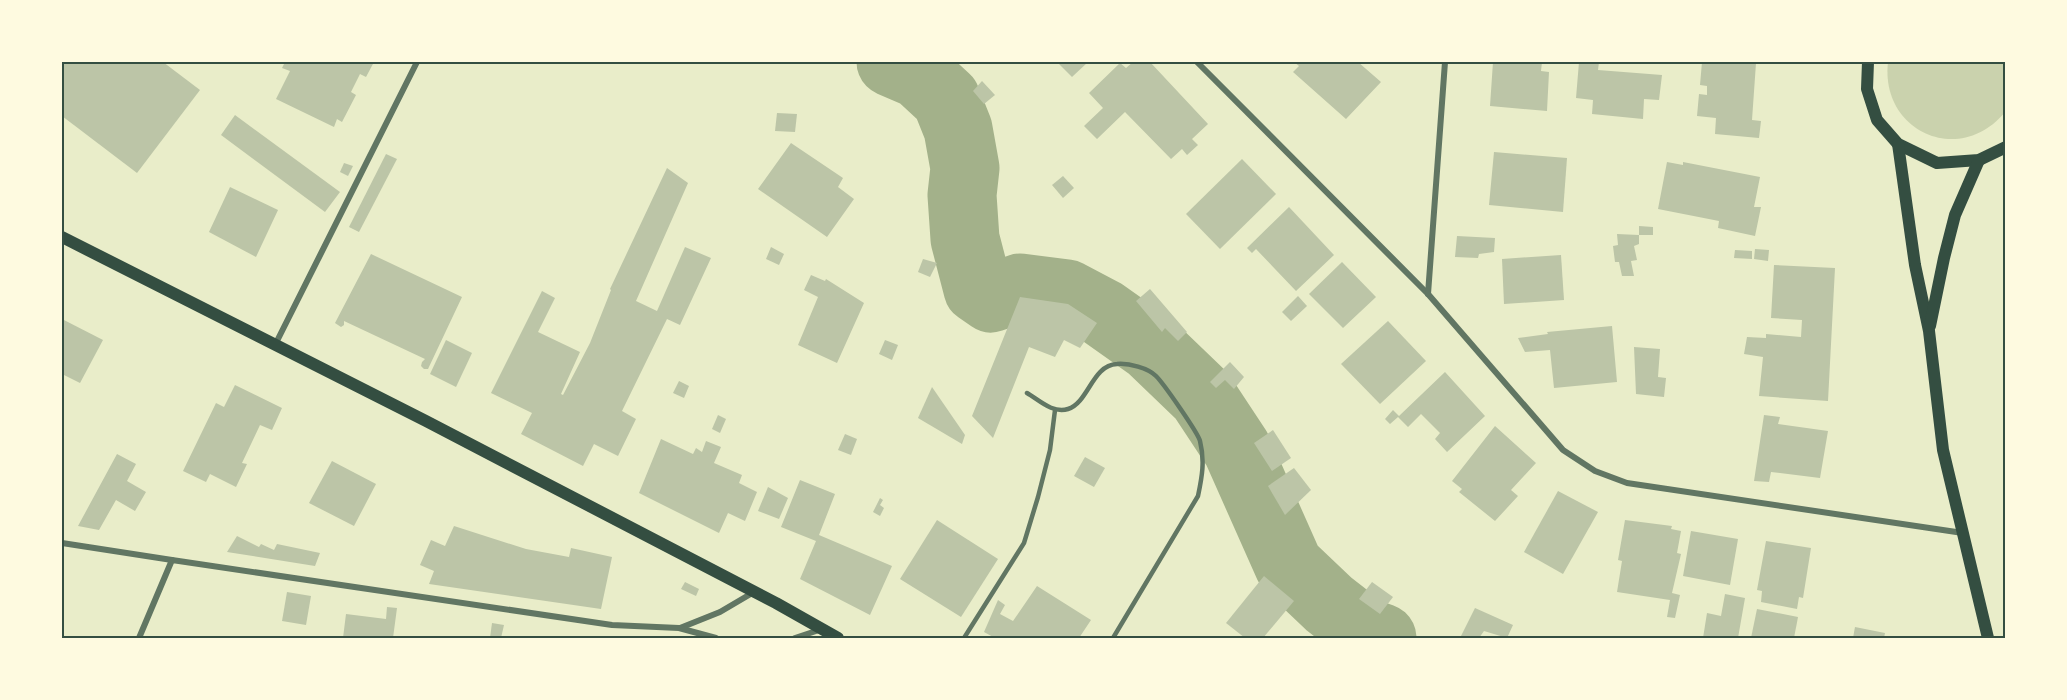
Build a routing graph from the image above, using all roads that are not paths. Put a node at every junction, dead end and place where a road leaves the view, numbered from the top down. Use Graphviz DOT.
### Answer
graph roads {
  1 [pos="417,62"];
  2 [pos="1197,62"];
  3 [pos="1445,62"];
  4 [pos="1868,62"];
  5 [pos="1898,144"];
  6 [pos="2006,147"];
  7 [pos="1979,160"];
  8 [pos="62,237"];
  9 [pos="1428,294"];
  10 [pos="1929,331"];
  11 [pos="274,345"];
  12 [pos="1027,393"];
  13 [pos="1055,410"];
  14 [pos="1963,533"];
  15 [pos="62,543"];
  16 [pos="172,560"];
  17 [pos="754,592"];
  18 [pos="679,628"];
  19 [pos="822,629"];
  20 [pos="139,639"];
  21 [pos="716,639"];
  22 [pos="795,639"];
  23 [pos="838,639"];
  24 [pos="964,639"];
  25 [pos="1113,639"];
  26 [pos="1988,639"];
  1 -- 11 [label="street"];
  2 -- 9 [label="street"];
  3 -- 9 [label="street"];
  4 -- 5 [label="main road"];
  5 -- 7 [label="main road"];
  5 -- 10 [label="main road"];
  6 -- 7 [label="main road"];
  7 -- 10 [label="main road"];
  8 -- 11 [label="main road"];
  9 -- 14 [label="street"];
  10 -- 14 [label="main road"];
  11 -- 17 [label="main road"];
  12 -- 13 [label="lane"];
  13 -- 24 [label="lane"];
  13 -- 25 [label="lane"];
  14 -- 26 [label="main road"];
  15 -- 16 [label="street"];
  16 -- 18 [label="street"];
  16 -- 20 [label="street"];
  17 -- 18 [label="street"];
  17 -- 19 [label="main road"];
  18 -- 21 [label="street"];
  19 -- 22 [label="street"];
  19 -- 23 [label="main road"];
}
